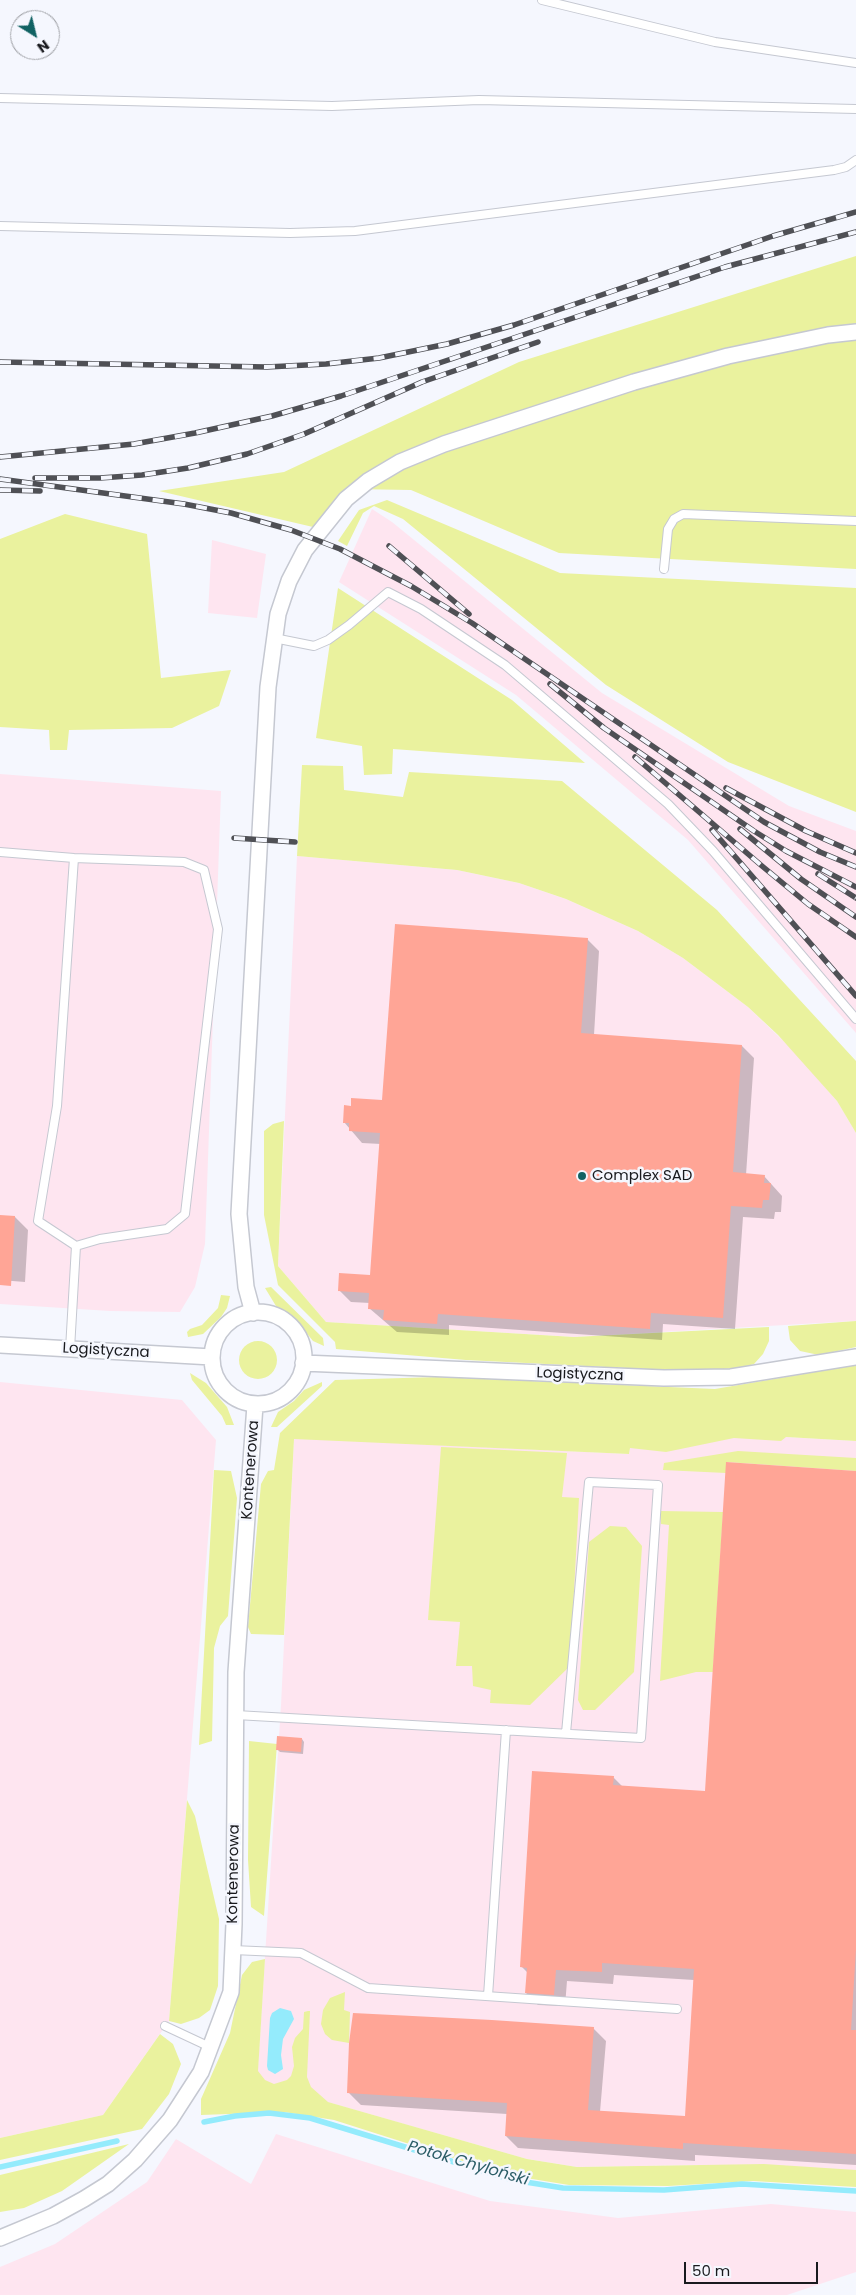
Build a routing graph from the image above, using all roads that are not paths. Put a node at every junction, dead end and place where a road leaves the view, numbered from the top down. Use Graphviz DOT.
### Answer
graph roads {
  1 [pos="542,0"];
  2 [pos="856,63"];
  3 [pos="0,98"];
  4 [pos="856,109"];
  5 [pos="856,160"];
  6 [pos="0,226"];
  7 [pos="856,332"];
  8 [pos="856,521"];
  9 [pos="664,568"];
  10 [pos="273,638"];
  11 [pos="0,852"];
  12 [pos="74,858"];
  13 [pos="856,1019"];
  14 [pos="76,1246"];
  15 [pos="253,1313"];
  16 [pos="0,1345"];
  17 [pos="70,1349"];
  18 [pos="856,1356"];
  19 [pos="212,1357"];
  20 [pos="303,1363"];
  21 [pos="256,1405"];
  22 [pos="236,1715"];
  23 [pos="506,1730"];
  24 [pos="566,1734"];
  25 [pos="233,1950"];
  26 [pos="488,1996"];
  27 [pos="676,2009"];
  28 [pos="166,2026"];
  29 [pos="210,2048"];
  30 [pos="0,2238"];
  1 -- 2 [label="lane"];
  3 -- 4 [label="lane"];
  5 -- 6 [label="lane"];
  7 -- 10 [label="street"];
  8 -- 9 [label="lane"];
  10 -- 13 [label="lane"];
  10 -- 15 [label="street"];
  11 -- 12 [label="lane"];
  12 -- 14 [label="lane"];
  12 -- 14 [label="lane"];
  14 -- 17 [label="lane"];
  15 -- 19 [label="street"];
  15 -- 20 [label="street"];
  16 -- 17 [label="street, Logistyczna"];
  17 -- 19 [label="street, Logistyczna"];
  18 -- 20 [label="street, Logistyczna"];
  19 -- 21 [label="street"];
  20 -- 21 [label="street"];
  21 -- 22 [label="street, Kontenerowa"];
  22 -- 23 [label="lane"];
  22 -- 25 [label="street, Kontenerowa"];
  23 -- 24 [label="lane"];
  23 -- 26 [label="lane"];
  24 -- 24 [label="lane"];
  25 -- 26 [label="lane"];
  25 -- 29 [label="street, Kontenerowa"];
  26 -- 27 [label="lane"];
  28 -- 29 [label="lane"];
  29 -- 30 [label="street, Kontenerowa"];
}
